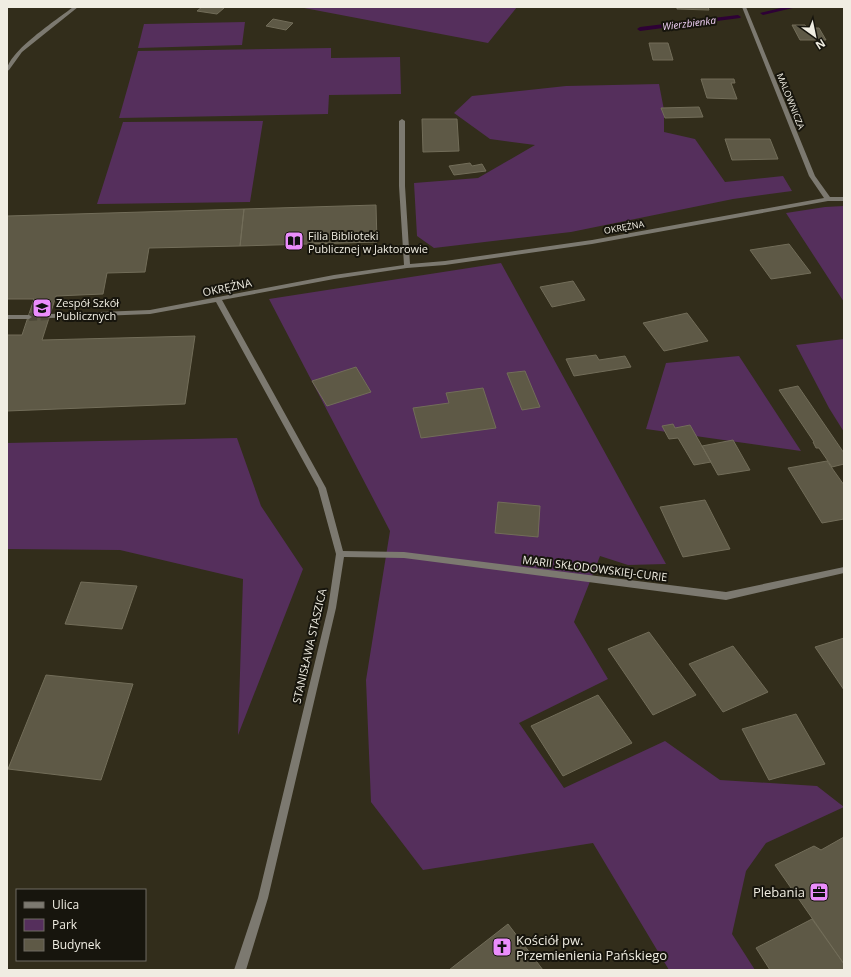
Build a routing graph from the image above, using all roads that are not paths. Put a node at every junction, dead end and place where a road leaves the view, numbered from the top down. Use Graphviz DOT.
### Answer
graph roads {
  1 [pos="76,7"];
  2 [pos="744,7"];
  3 [pos="7,69"];
  4 [pos="402,121"];
  5 [pos="828,199"];
  6 [pos="844,199"];
  7 [pos="407,266"];
  8 [pos="218,300"];
  9 [pos="50,316"];
  10 [pos="7,317"];
  11 [pos="29,317"];
  12 [pos="340,554"];
  13 [pos="844,570"];
  14 [pos="240,970"];
  1 -- 3 [label="street"];
  2 -- 5 [label="street, MALOWNICZA"];
  4 -- 7 [label="street"];
  5 -- 6 [label="street, OKRĘŻNA"];
  5 -- 7 [label="street, OKRĘŻNA"];
  7 -- 8 [label="street, OKRĘŻNA"];
  8 -- 9 [label="street, OKRĘŻNA"];
  8 -- 12 [label="street, STANISŁAWA STASZICA"];
  10 -- 11 [label="street"];
  12 -- 13 [label="street, MARII SKŁODOWSKIEJ-CURIE"];
  12 -- 14 [label="street, STANISŁAWA STASZICA"];
}
